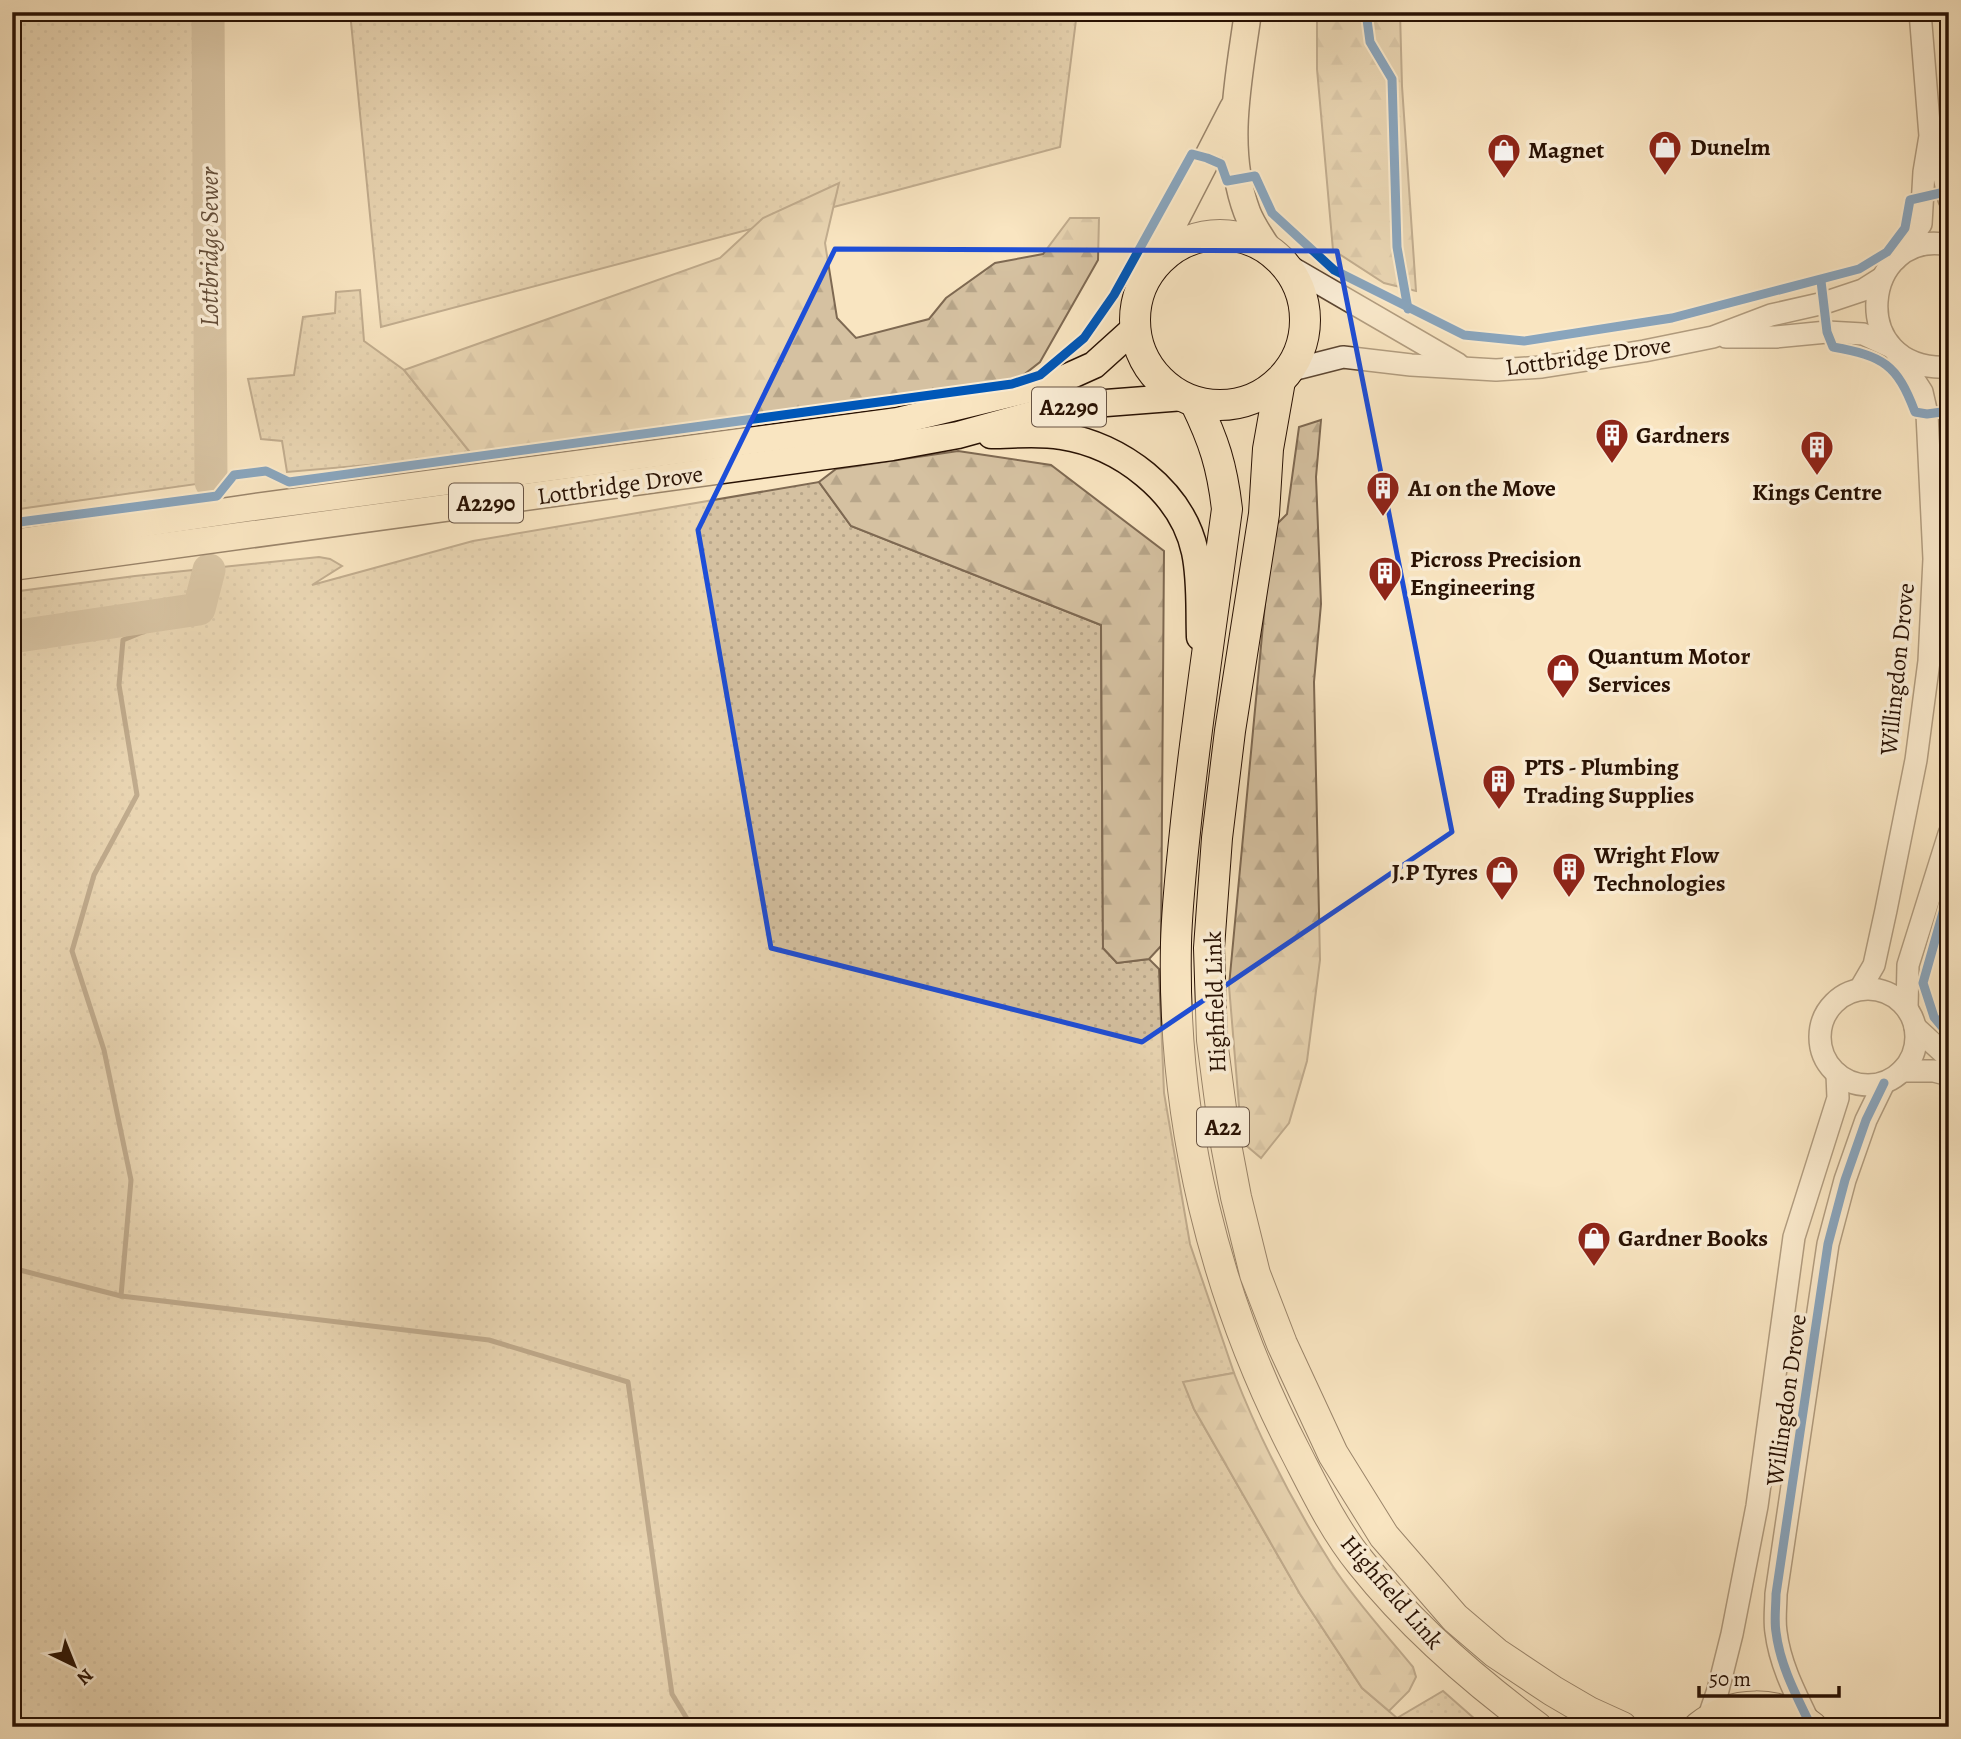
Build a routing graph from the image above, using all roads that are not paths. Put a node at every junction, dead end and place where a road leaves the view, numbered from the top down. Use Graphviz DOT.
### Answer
graph roads {
  1 [pos="1248,12"];
  2 [pos="1920,12"];
  3 [pos="1236,103"];
  4 [pos="1930,136"];
  5 [pos="1949,199"];
  6 [pos="1949,245"];
  7 [pos="1276,257"];
  8 [pos="1896,259"];
  9 [pos="1149,271"];
  10 [pos="1882,278"];
  11 [pos="1135,328"];
  12 [pos="1713,337"];
  13 [pos="1893,349"];
  14 [pos="1461,366"];
  15 [pos="1949,367"];
  16 [pos="1284,376"];
  17 [pos="1190,400"];
  18 [pos="958,435"];
  19 [pos="12,543"];
  20 [pos="12,566"];
  21 [pos="1202,694"];
  22 [pos="1949,834"];
  23 [pos="1860,989"];
  24 [pos="1911,1017"];
  25 [pos="1949,1058"];
  26 [pos="1902,1071"];
  27 [pos="1837,1074"];
  28 [pos="1949,1074"];
  29 [pos="1884,1083"];
  30 [pos="1704,1723"];
  31 [pos="1811,1726"];
  32 [pos="1537,1727"];
  33 [pos="1622,1727"];
  1 -- 3 [label="main road"];
  2 -- 4 [label="street"];
  3 -- 7 [label="main road"];
  3 -- 9 [label="main road"];
  4 -- 5 [label="street"];
  4 -- 8 [label="street"];
  6 -- 8 [label="street"];
  7 -- 9 [label="highway"];
  7 -- 14 [label="street, Lottbridge Drove"];
  7 -- 16 [label="highway"];
  8 -- 10 [label="street"];
  9 -- 11 [label="highway"];
  10 -- 12 [label="street, Lottbridge Drove"];
  10 -- 13 [label="street, Willingdon Drove"];
  11 -- 17 [label="highway"];
  11 -- 19 [label="main road, Lottbridge Drove / A2290"];
  12 -- 13 [label="street, Lottbridge Drove"];
  12 -- 14 [label="street, Lottbridge Drove"];
  13 -- 15 [label="street, Lottbridge Drove"];
  13 -- 23 [label="street, Willingdon Drove"];
  14 -- 16 [label="street, Lottbridge Drove"];
  16 -- 17 [label="highway"];
  16 -- 33 [label="highway, Highfield Link / A22"];
  17 -- 18 [label="main road, Lottbridge Drove / A2290"];
  17 -- 21 [label="highway, Highfield Link / A22"];
  18 -- 20 [label="main road, Lottbridge Drove / A2290"];
  18 -- 21 [label="main road"];
  21 -- 32 [label="highway, Highfield Link / A22"];
  22 -- 24 [label="street"];
  23 -- 24 [label="street"];
  23 -- 27 [label="street"];
  24 -- 25 [label="street"];
  24 -- 26 [label="street"];
  26 -- 28 [label="street"];
  26 -- 29 [label="street"];
  27 -- 29 [label="street"];
  27 -- 30 [label="street, Willingdon Drove"];
  29 -- 31 [label="street, Willingdon Drove"];
  30 -- 31 [label="highway"];
}
